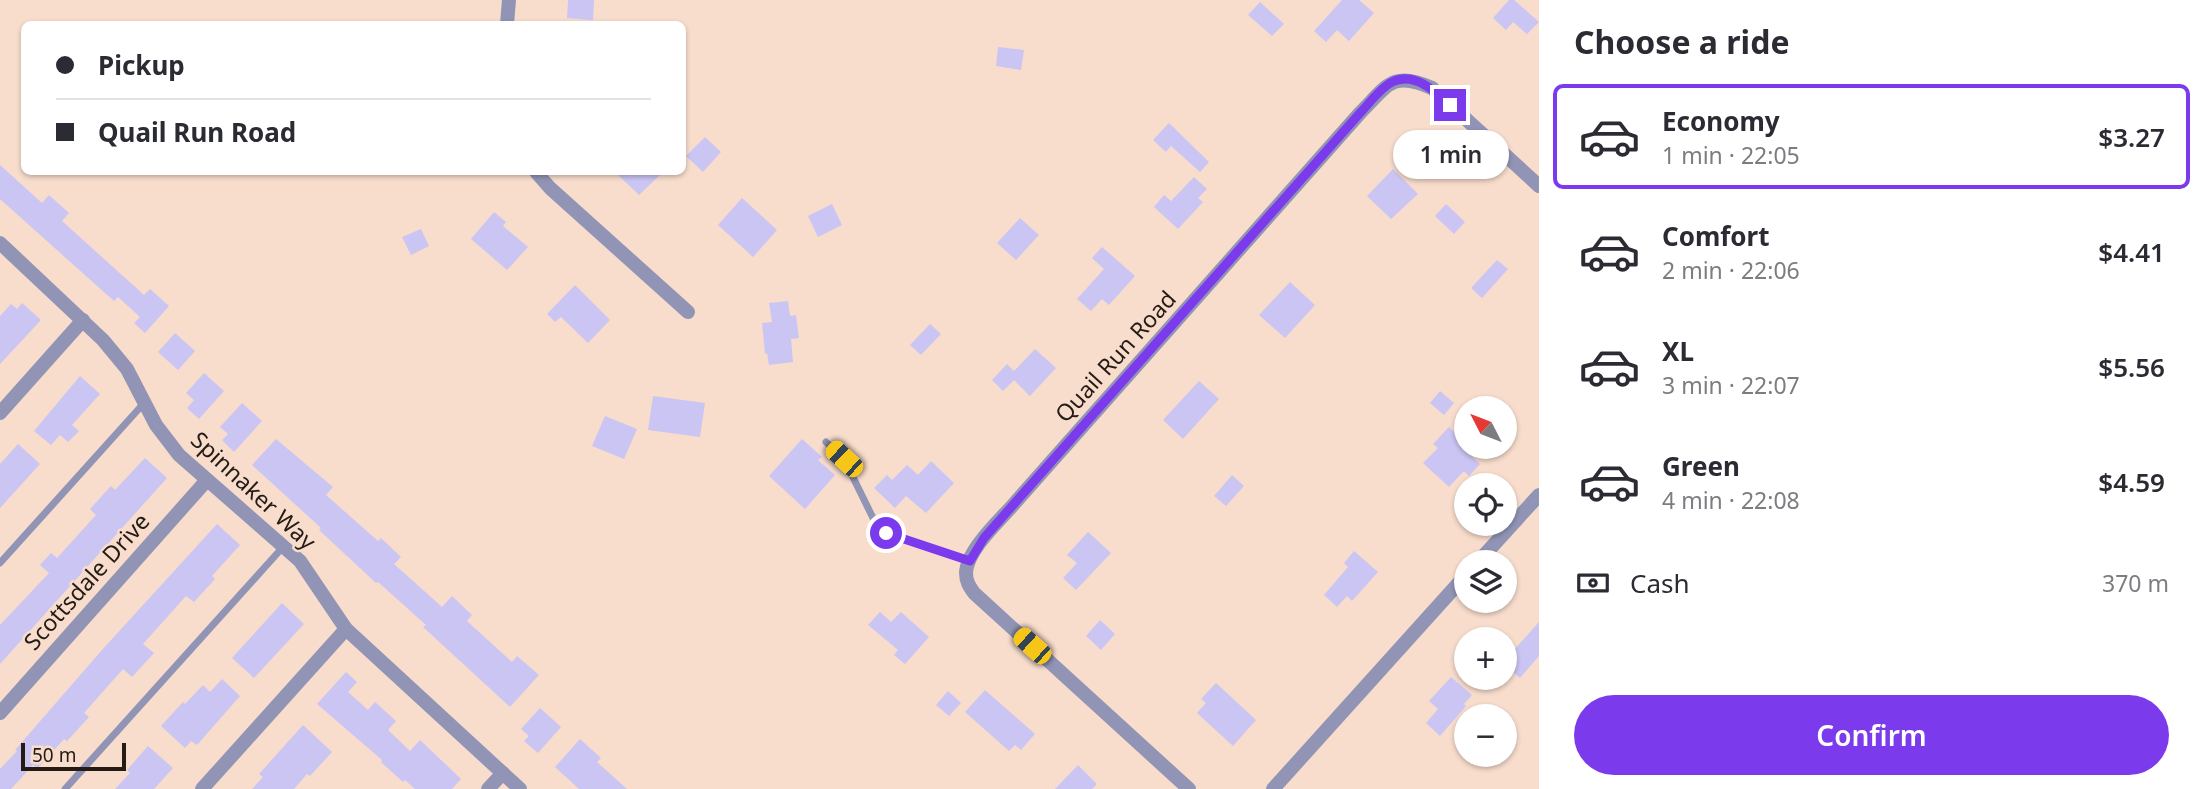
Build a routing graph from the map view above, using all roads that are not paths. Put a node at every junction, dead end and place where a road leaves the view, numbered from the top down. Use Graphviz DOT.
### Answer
graph roads {
  1 [pos="509,0"];
  2 [pos="507,21"];
  3 [pos="539,175"];
  4 [pos="1539,186"];
  5 [pos="2,248"];
  6 [pos="688,312"];
  7 [pos="83,320"];
  8 [pos="145,402"];
  9 [pos="0,413"];
  10 [pos="826,442"];
  11 [pos="207,480"];
  12 [pos="1539,495"];
  13 [pos="283,547"];
  14 [pos="1489,550"];
  15 [pos="970,561"];
  16 [pos="0,563"];
  17 [pos="1454,588"];
  18 [pos="346,629"];
  19 [pos="0,712"];
  20 [pos="503,773"];
  21 [pos="65,789"];
  22 [pos="202,789"];
  23 [pos="488,789"];
  24 [pos="520,789"];
  25 [pos="1189,789"];
  26 [pos="1273,789"];
  1 -- 2 [label="street"];
  3 -- 6 [label="street"];
  4 -- 15 [label="street, Quail Run Road"];
  5 -- 7 [label="street, Spinnaker Way"];
  7 -- 8 [label="street, Spinnaker Way"];
  7 -- 9 [label="street"];
  8 -- 11 [label="street, Spinnaker Way"];
  8 -- 16 [label="lane"];
  10 -- 15 [label="lane"];
  11 -- 13 [label="street, Spinnaker Way"];
  11 -- 19 [label="street, Scottsdale Drive"];
  12 -- 14 [label="street"];
  13 -- 18 [label="street, Spinnaker Way"];
  13 -- 21 [label="lane"];
  15 -- 25 [label="street"];
  17 -- 26 [label="street"];
  18 -- 20 [label="street, Spinnaker Way"];
  18 -- 22 [label="street"];
  20 -- 23 [label="street"];
  20 -- 24 [label="street, Spinnaker Way"];
}
